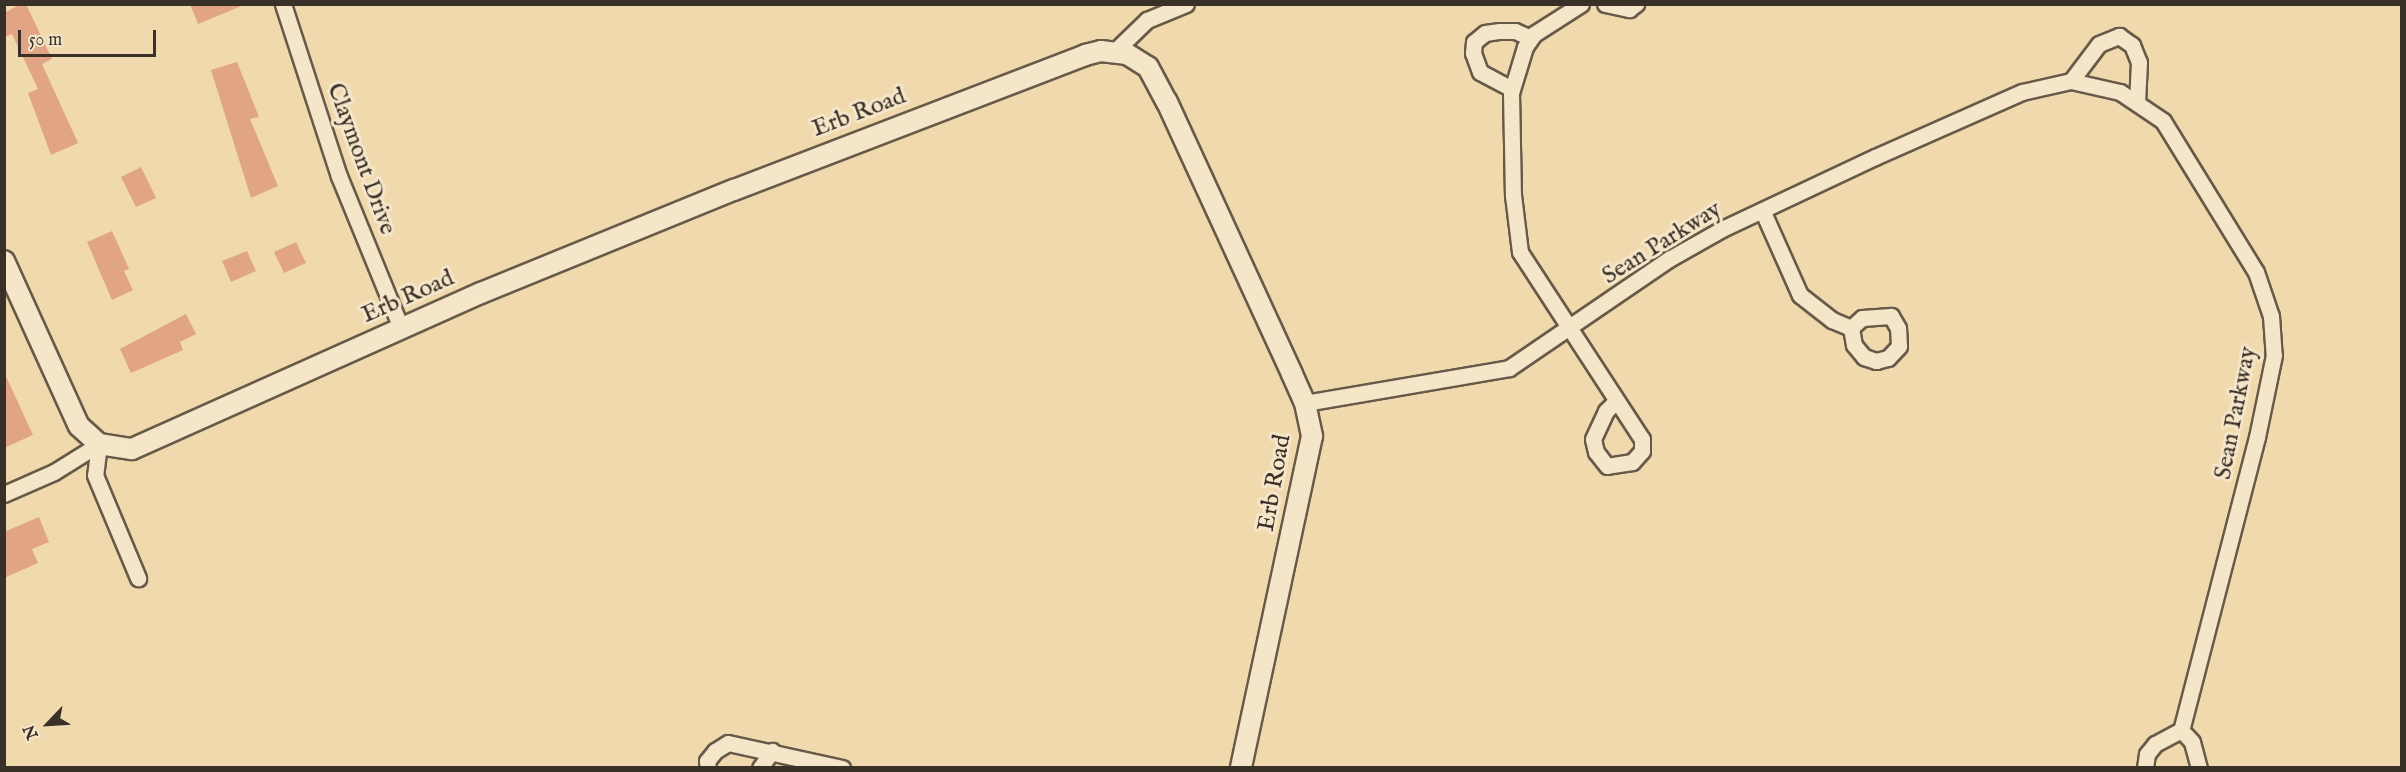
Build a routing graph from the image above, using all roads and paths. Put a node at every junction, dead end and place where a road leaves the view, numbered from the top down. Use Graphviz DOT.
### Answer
graph roads {
  1 [pos="283,4"];
  2 [pos="1186,4"];
  3 [pos="1581,4"];
  4 [pos="1605,4"];
  5 [pos="1636,4"];
  6 [pos="1531,38"];
  7 [pos="1116,51"];
  8 [pos="2071,81"];
  9 [pos="1512,88"];
  10 [pos="2137,103"];
  11 [pos="1763,212"];
  12 [pos="4,261"];
  13 [pos="401,328"];
  14 [pos="1851,328"];
  15 [pos="1569,330"];
  16 [pos="1616,401"];
  17 [pos="1305,403"];
  18 [pos="99,444"];
  19 [pos="4,494"];
  20 [pos="138,578"];
  21 [pos="2181,730"];
  22 [pos="772,751"];
  23 [pos="708,768"];
  24 [pos="760,768"];
  25 [pos="842,768"];
  26 [pos="1241,768"];
  27 [pos="2145,768"];
  28 [pos="2199,768"];
  1 -- 13 [label="street, Claymont Drive"];
  2 -- 7 [label="street"];
  3 -- 6 [label="street"];
  4 -- 5 [label="street"];
  6 -- 9 [label="street"];
  6 -- 9 [label="street"];
  7 -- 13 [label="street, Erb Road"];
  7 -- 17 [label="street, Erb Road"];
  8 -- 10 [label="street, Sean Parkway"];
  8 -- 10 [label="street"];
  8 -- 11 [label="street, Sean Parkway"];
  9 -- 15 [label="street"];
  10 -- 21 [label="street, Sean Parkway"];
  11 -- 14 [label="street"];
  11 -- 15 [label="street, Sean Parkway"];
  12 -- 18 [label="street"];
  13 -- 18 [label="street, Erb Road"];
  15 -- 16 [label="street"];
  15 -- 17 [label="street, Sean Parkway"];
  17 -- 26 [label="street, Erb Road"];
  18 -- 19 [label="street"];
  18 -- 20 [label="street"];
  21 -- 27 [label="street"];
  21 -- 28 [label="street"];
  22 -- 23 [label="street"];
  22 -- 24 [label="street"];
  22 -- 25 [label="street"];
}
